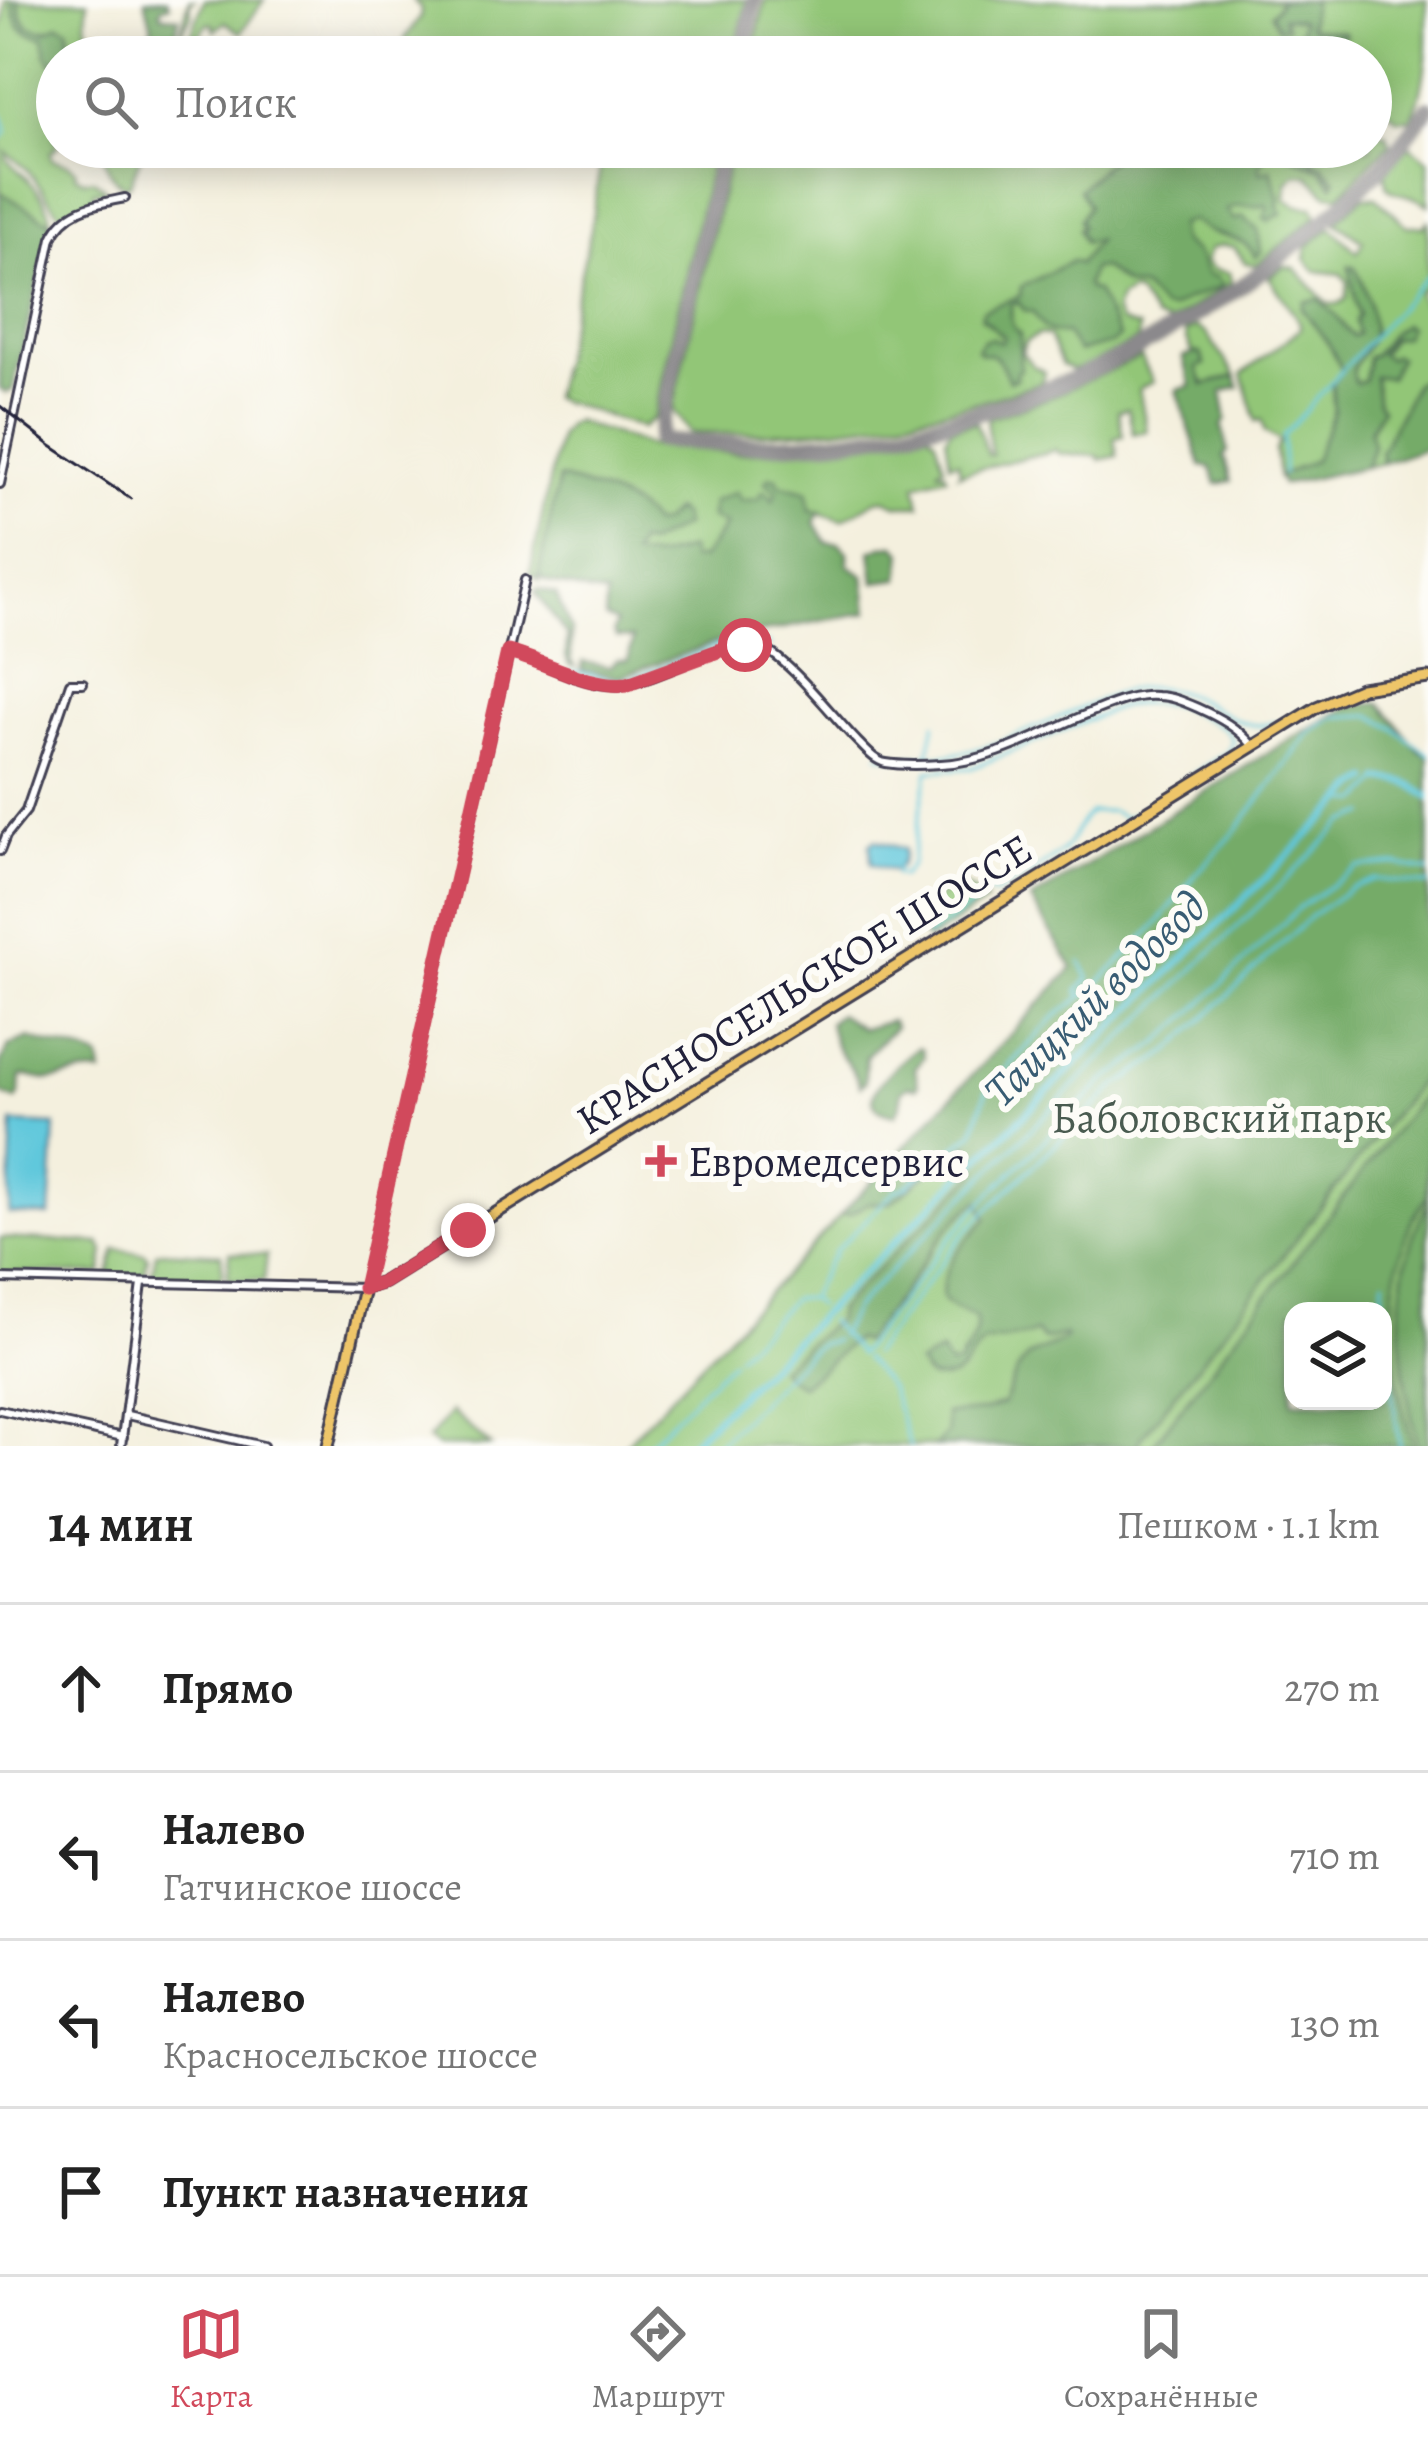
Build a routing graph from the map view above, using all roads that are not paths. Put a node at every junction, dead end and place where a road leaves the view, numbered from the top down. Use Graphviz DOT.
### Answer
graph roads {
  1 [pos="125,198"];
  2 [pos="0,484"];
  3 [pos="525,580"];
  4 [pos="508,652"];
  5 [pos="1428,678"];
  6 [pos="83,683"];
  7 [pos="1253,745"];
  8 [pos="0,851"];
  9 [pos="0,1279"];
  10 [pos="142,1283"];
  11 [pos="364,1288"];
  12 [pos="0,1410"];
  13 [pos="127,1415"];
  14 [pos="122,1442"];
  15 [pos="262,1446"];
  16 [pos="328,1446"];
  1 -- 2 [label="street"];
  3 -- 4 [label="street"];
  4 -- 7 [label="street"];
  4 -- 11 [label="street"];
  5 -- 7 [label="main road, КРАСНОСЕЛЬСКОЕ ШОССЕ"];
  6 -- 8 [label="street"];
  7 -- 11 [label="main road, КРАСНОСЕЛЬСКОЕ ШОССЕ"];
  9 -- 10 [label="street"];
  10 -- 11 [label="street"];
  10 -- 13 [label="street"];
  11 -- 16 [label="main road"];
  12 -- 14 [label="street"];
  13 -- 14 [label="street"];
  13 -- 15 [label="street"];
}
